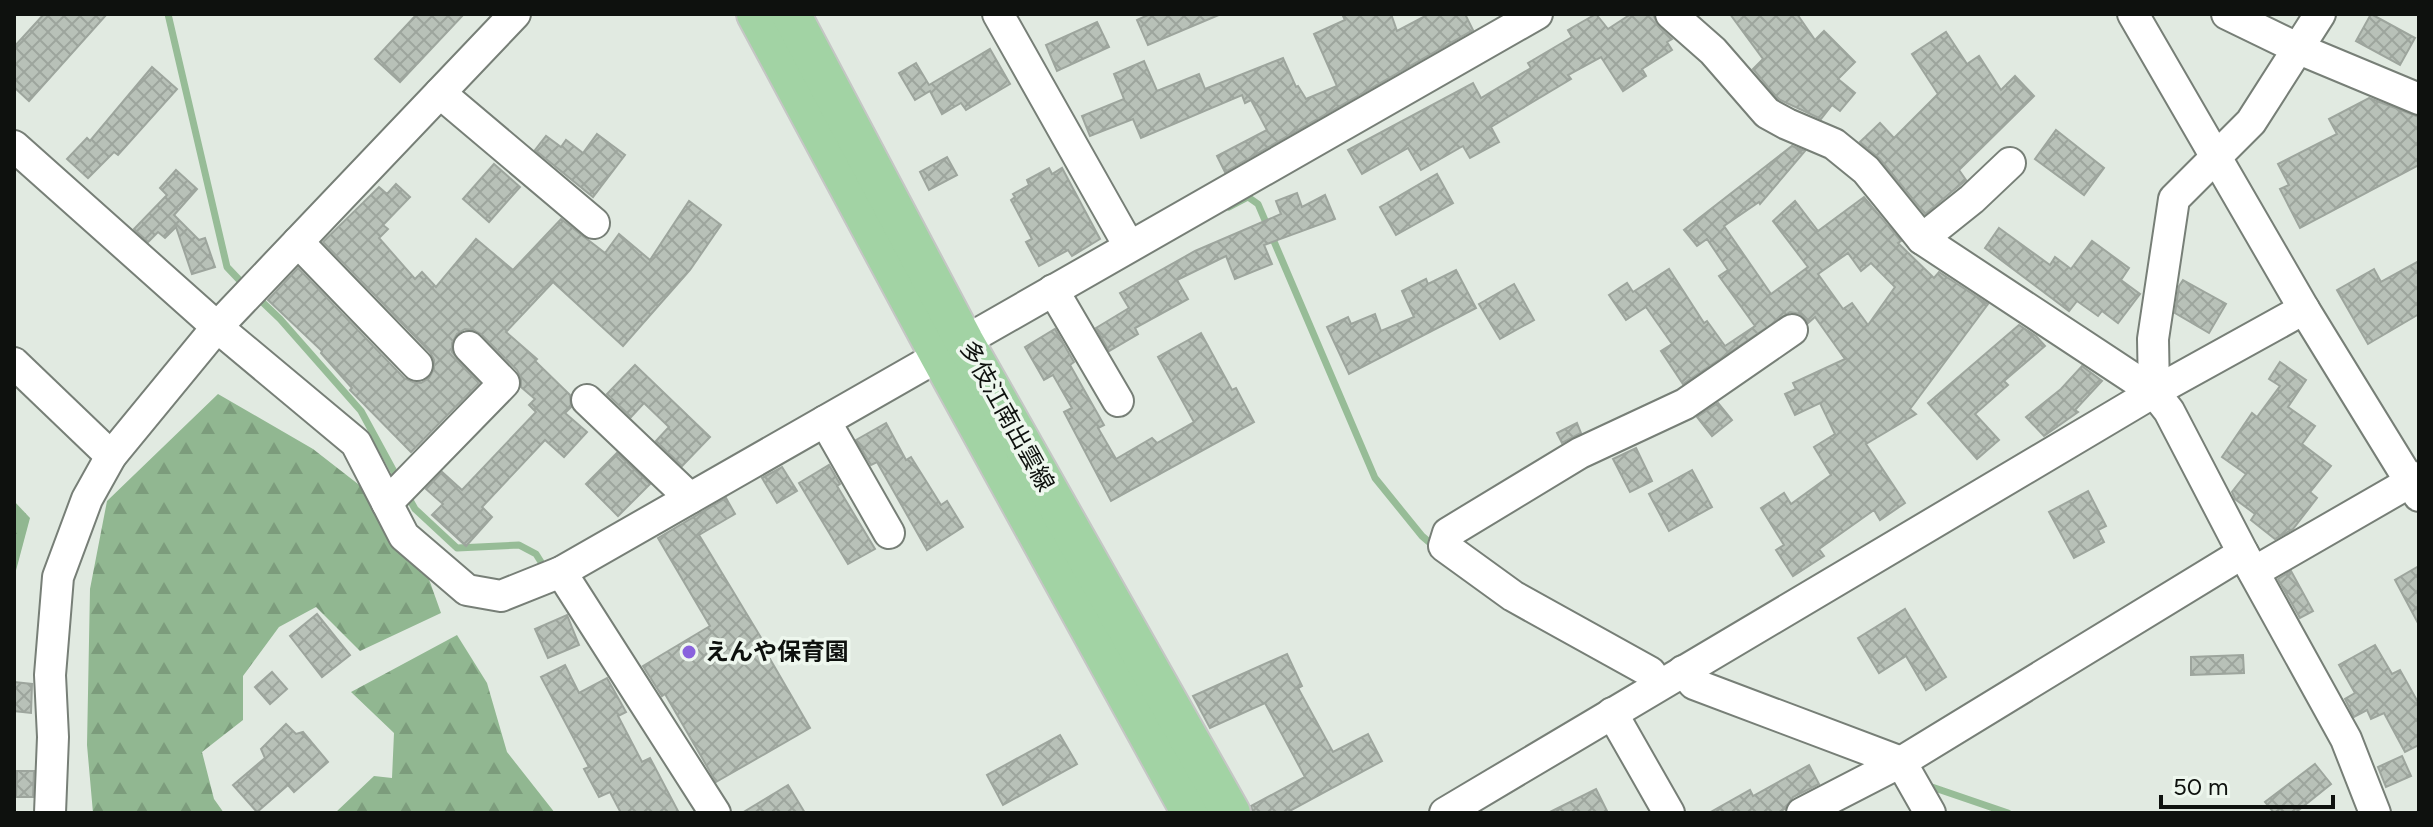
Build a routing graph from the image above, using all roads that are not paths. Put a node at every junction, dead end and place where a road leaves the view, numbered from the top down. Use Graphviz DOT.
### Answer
graph roads {
  1 [pos="756,14"];
  2 [pos="791,14"];
  3 [pos="998,14"];
  4 [pos="1537,14"];
  5 [pos="1671,14"];
  6 [pos="2133,14"];
  7 [pos="2227,14"];
  8 [pos="2320,14"];
  9 [pos="510,16"];
  10 [pos="2299,49"];
  11 [pos="440,93"];
  12 [pos="2419,99"];
  13 [pos="14,146"];
  14 [pos="2216,155"];
  15 [pos="2010,163"];
  16 [pos="594,223"];
  17 [pos="1922,239"];
  18 [pos="298,242"];
  19 [pos="1129,246"];
  20 [pos="1053,290"];
  21 [pos="2304,309"];
  22 [pos="217,327"];
  23 [pos="1792,330"];
  24 [pos="469,347"];
  25 [pos="952,348"];
  26 [pos="14,363"];
  27 [pos="417,365"];
  28 [pos="2154,392"];
  29 [pos="587,400"];
  30 [pos="1118,401"];
  31 [pos="825,421"];
  32 [pos="111,456"];
  33 [pos="2416,485"];
  34 [pos="690,498"];
  35 [pos="387,503"];
  36 [pos="889,533"];
  37 [pos="2248,562"];
  38 [pos="561,572"];
  39 [pos="1671,678"];
  40 [pos="1612,713"];
  41 [pos="1901,762"];
  42 [pos="1182,810"];
  43 [pos="50,813"];
  44 [pos="715,813"];
  45 [pos="1231,813"];
  46 [pos="1445,813"];
  47 [pos="1669,813"];
  48 [pos="1802,813"];
  49 [pos="1930,813"];
  50 [pos="2375,813"];
  1 -- 25 [label="main road, 多伎江南出雲線"];
  2 -- 25 [label="main road, 多伎江南出雲線"];
  3 -- 19 [label="street"];
  4 -- 19 [label="street"];
  5 -- 17 [label="street"];
  6 -- 14 [label="street"];
  7 -- 10 [label="street"];
  8 -- 10 [label="street"];
  9 -- 11 [label="street"];
  10 -- 12 [label="street"];
  10 -- 14 [label="street"];
  11 -- 16 [label="street"];
  11 -- 18 [label="street"];
  13 -- 22 [label="street"];
  14 -- 21 [label="street"];
  14 -- 28 [label="street"];
  15 -- 17 [label="street"];
  17 -- 28 [label="street"];
  18 -- 22 [label="street"];
  18 -- 27 [label="street"];
  19 -- 20 [label="street"];
  20 -- 25 [label="street"];
  20 -- 30 [label="street"];
  21 -- 28 [label="street"];
  21 -- 33 [label="street"];
  22 -- 32 [label="street"];
  22 -- 35 [label="street"];
  23 -- 39 [label="street"];
  24 -- 35 [label="street"];
  25 -- 31 [label="street"];
  25 -- 42 [label="main road, 多伎江南出雲線"];
  25 -- 45 [label="main road, 多伎江南出雲線"];
  26 -- 32 [label="street"];
  28 -- 37 [label="street"];
  28 -- 39 [label="street"];
  29 -- 34 [label="street"];
  31 -- 34 [label="street"];
  31 -- 36 [label="street"];
  32 -- 43 [label="street"];
  33 -- 37 [label="street"];
  34 -- 38 [label="street"];
  35 -- 38 [label="street"];
  37 -- 41 [label="street"];
  37 -- 50 [label="street"];
  38 -- 44 [label="street"];
  39 -- 40 [label="street"];
  39 -- 41 [label="street"];
  40 -- 46 [label="street"];
  40 -- 47 [label="street"];
  41 -- 48 [label="street"];
  41 -- 49 [label="street"];
}
